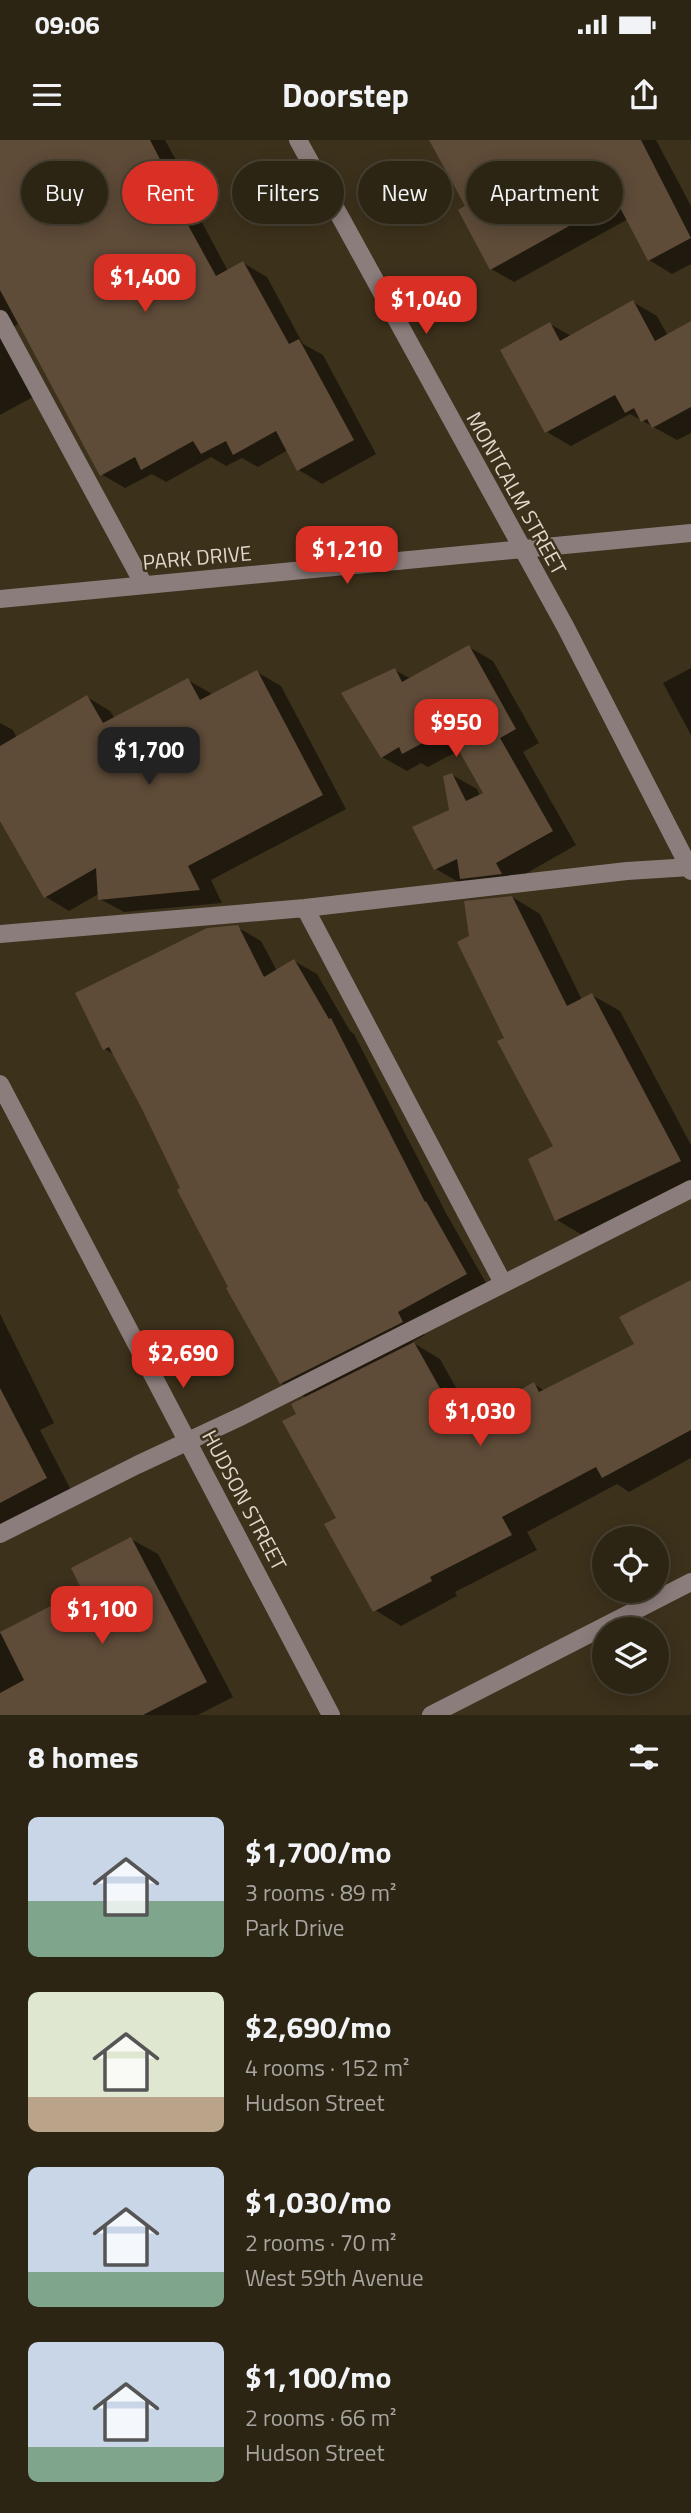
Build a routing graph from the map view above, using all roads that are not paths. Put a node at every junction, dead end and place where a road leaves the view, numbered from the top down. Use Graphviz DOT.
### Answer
graph roads {
  1 [pos="298,140"];
  2 [pos="0,319"];
  3 [pos="691,533"];
  4 [pos="522,550"];
  5 [pos="144,585"];
  6 [pos="0,599"];
  7 [pos="690,869"];
  8 [pos="305,908"];
  9 [pos="0,934"];
  10 [pos="0,1084"];
  11 [pos="691,1189"];
  12 [pos="503,1283"];
  13 [pos="188,1440"];
  14 [pos="0,1534"];
  15 [pos="691,1582"];
  16 [pos="331,1715"];
  17 [pos="431,1715"];
  1 -- 4 [label="street, MONTCALM STREET"];
  2 -- 5 [label="street"];
  3 -- 4 [label="street, PARK DRIVE"];
  4 -- 5 [label="street, PARK DRIVE"];
  4 -- 7 [label="street, MONTCALM STREET"];
  5 -- 6 [label="street, PARK DRIVE"];
  7 -- 8 [label="street"];
  8 -- 9 [label="street"];
  8 -- 12 [label="street"];
  10 -- 13 [label="street, HUDSON STREET"];
  11 -- 12 [label="street"];
  12 -- 13 [label="street"];
  13 -- 14 [label="street"];
  13 -- 16 [label="street, HUDSON STREET"];
  15 -- 17 [label="street"];
}
